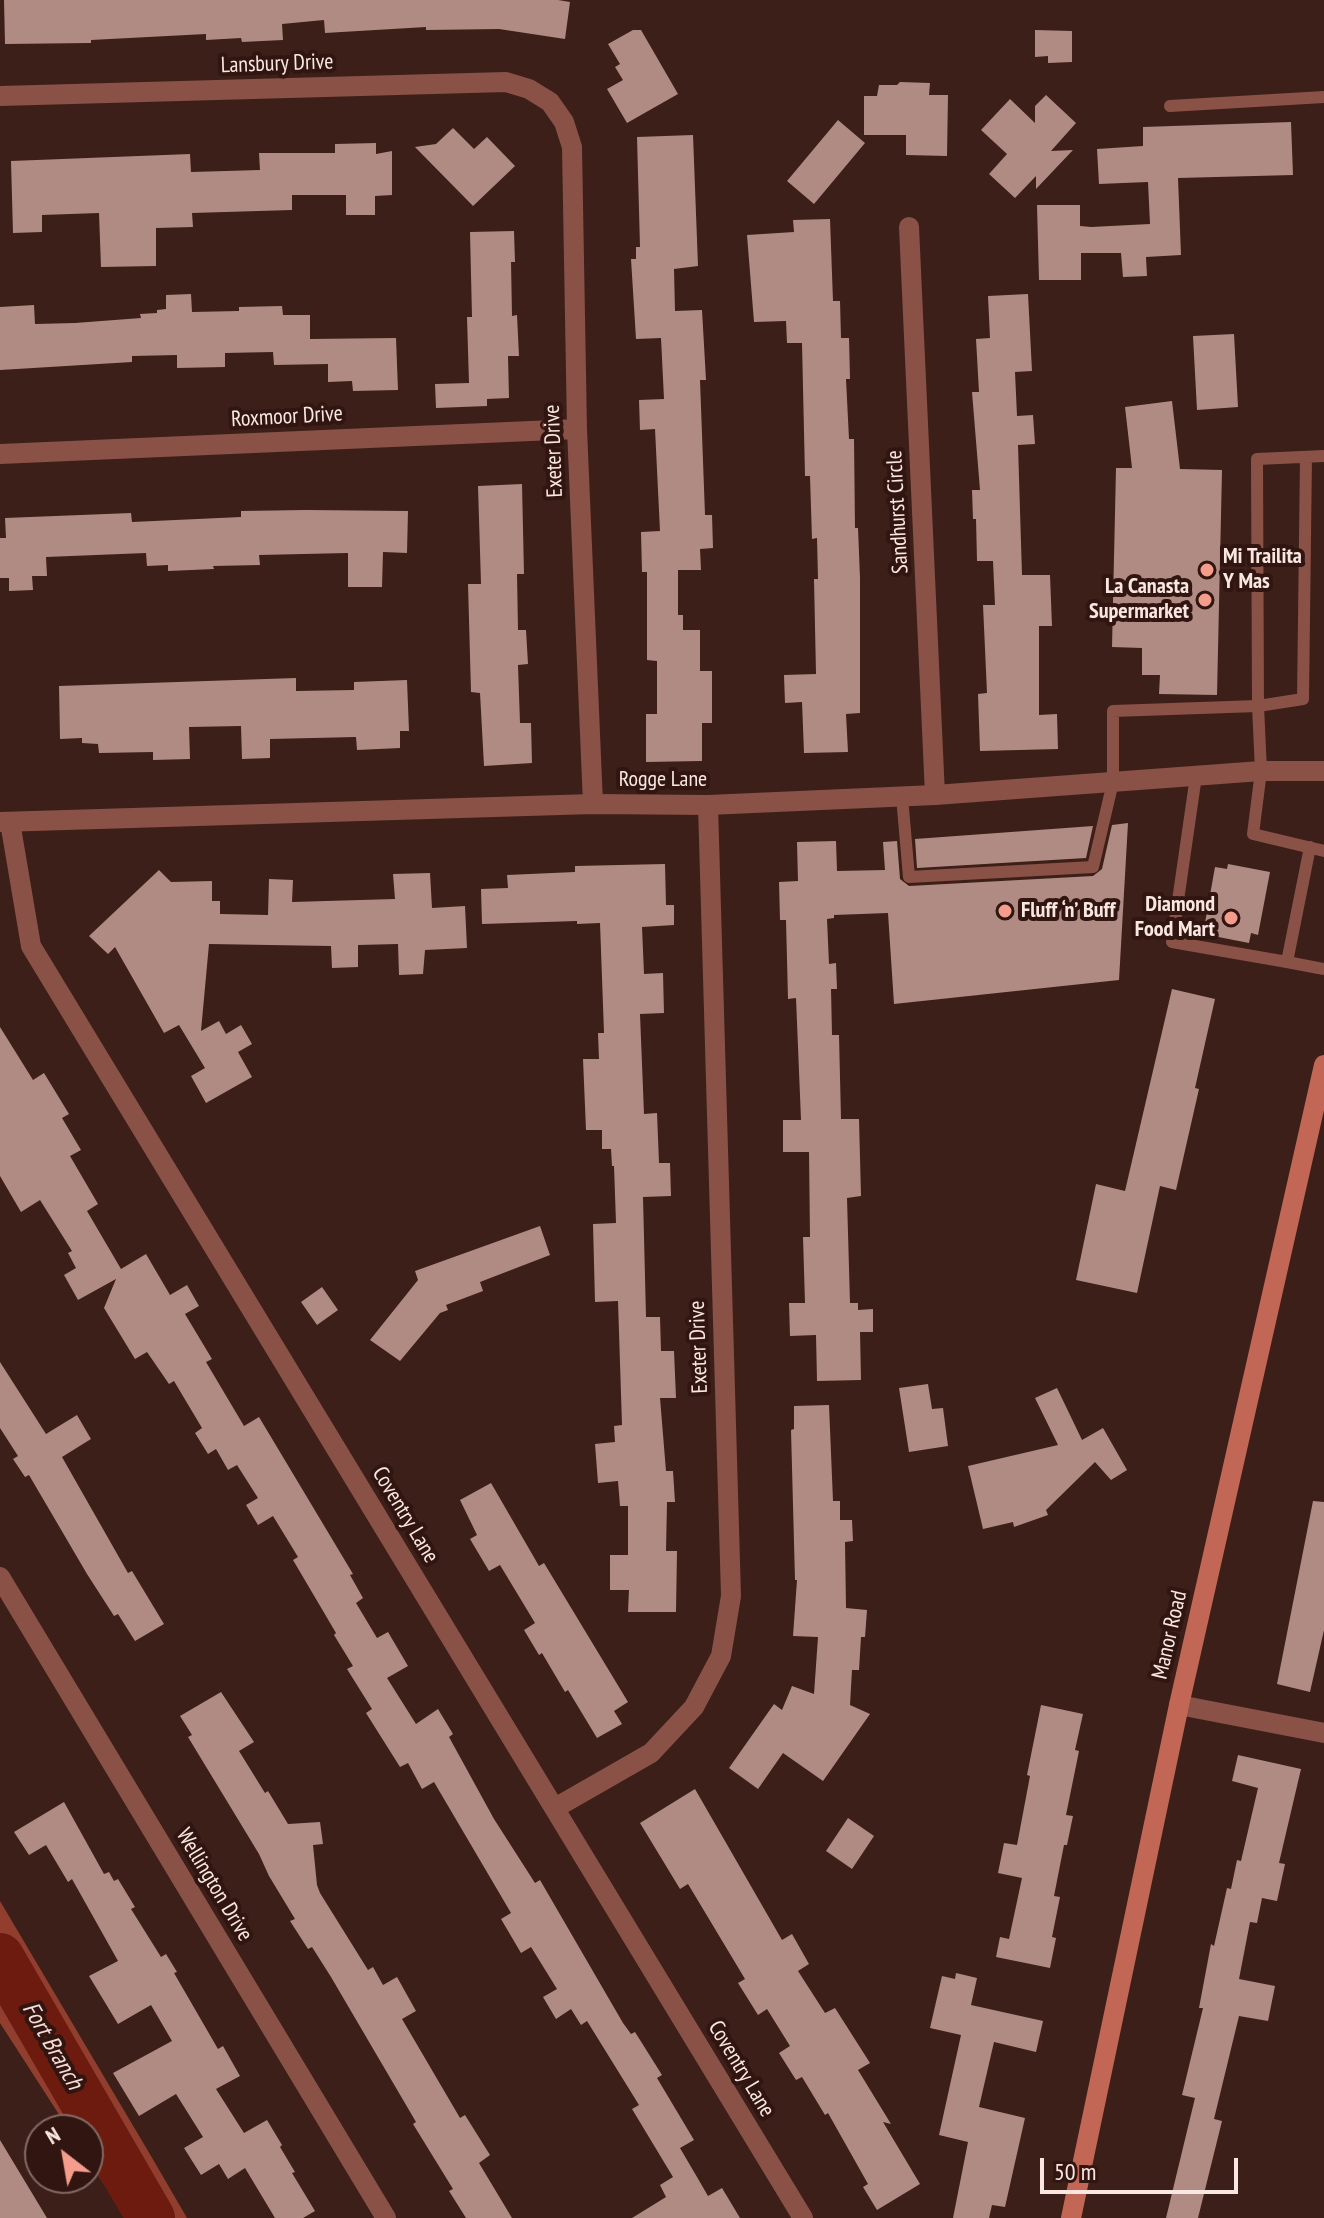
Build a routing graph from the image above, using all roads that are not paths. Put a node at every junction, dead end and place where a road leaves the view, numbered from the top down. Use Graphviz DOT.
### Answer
graph roads {
  1 [pos="0,96"];
  2 [pos="1324,97"];
  3 [pos="550,102"];
  4 [pos="1170,106"];
  5 [pos="909,227"];
  6 [pos="577,429"];
  7 [pos="0,454"];
  8 [pos="1324,456"];
  9 [pos="1306,457"];
  10 [pos="1258,706"];
  11 [pos="1261,771"];
  12 [pos="1324,771"];
  13 [pos="1196,776"];
  14 [pos="1113,782"];
  15 [pos="935,795"];
  16 [pos="902,797"];
  17 [pos="593,804"];
  18 [pos="708,805"];
  19 [pos="5,822"];
  20 [pos="1310,847"];
  21 [pos="1324,851"];
  22 [pos="1287,962"];
  23 [pos="1324,969"];
  24 [pos="1324,1065"];
  25 [pos="0,1577"];
  26 [pos="1179,1705"];
  27 [pos="1324,1733"];
  28 [pos="555,1808"];
  29 [pos="386,2218"];
  30 [pos="803,2218"];
  31 [pos="1071,2218"];
  1 -- 3 [label="street, Lansbury Drive"];
  2 -- 4 [label="lane"];
  3 -- 6 [label="street, Exeter Drive"];
  5 -- 15 [label="street, Sandhurst Circle"];
  6 -- 7 [label="street, Roxmoor Drive"];
  6 -- 17 [label="street, Exeter Drive"];
  8 -- 9 [label="lane"];
  9 -- 10 [label="lane"];
  9 -- 10 [label="lane"];
  10 -- 11 [label="lane"];
  10 -- 14 [label="lane"];
  11 -- 12 [label="street, Rogge Lane"];
  11 -- 13 [label="street, Rogge Lane"];
  11 -- 20 [label="lane"];
  13 -- 14 [label="street, Rogge Lane"];
  13 -- 22 [label="lane"];
  14 -- 15 [label="street, Rogge Lane"];
  14 -- 16 [label="lane"];
  15 -- 16 [label="street, Rogge Lane"];
  16 -- 18 [label="street, Rogge Lane"];
  17 -- 18 [label="street, Rogge Lane"];
  17 -- 19 [label="street, Rogge Lane"];
  18 -- 28 [label="street, Exeter Drive"];
  19 -- 28 [label="street, Coventry Lane"];
  20 -- 21 [label="lane"];
  20 -- 22 [label="lane"];
  22 -- 23 [label="lane"];
  24 -- 26 [label="main road, Manor Road"];
  25 -- 29 [label="street, Wellington Drive"];
  26 -- 27 [label="street"];
  26 -- 31 [label="main road, Manor Road"];
  28 -- 30 [label="street, Coventry Lane"];
}
